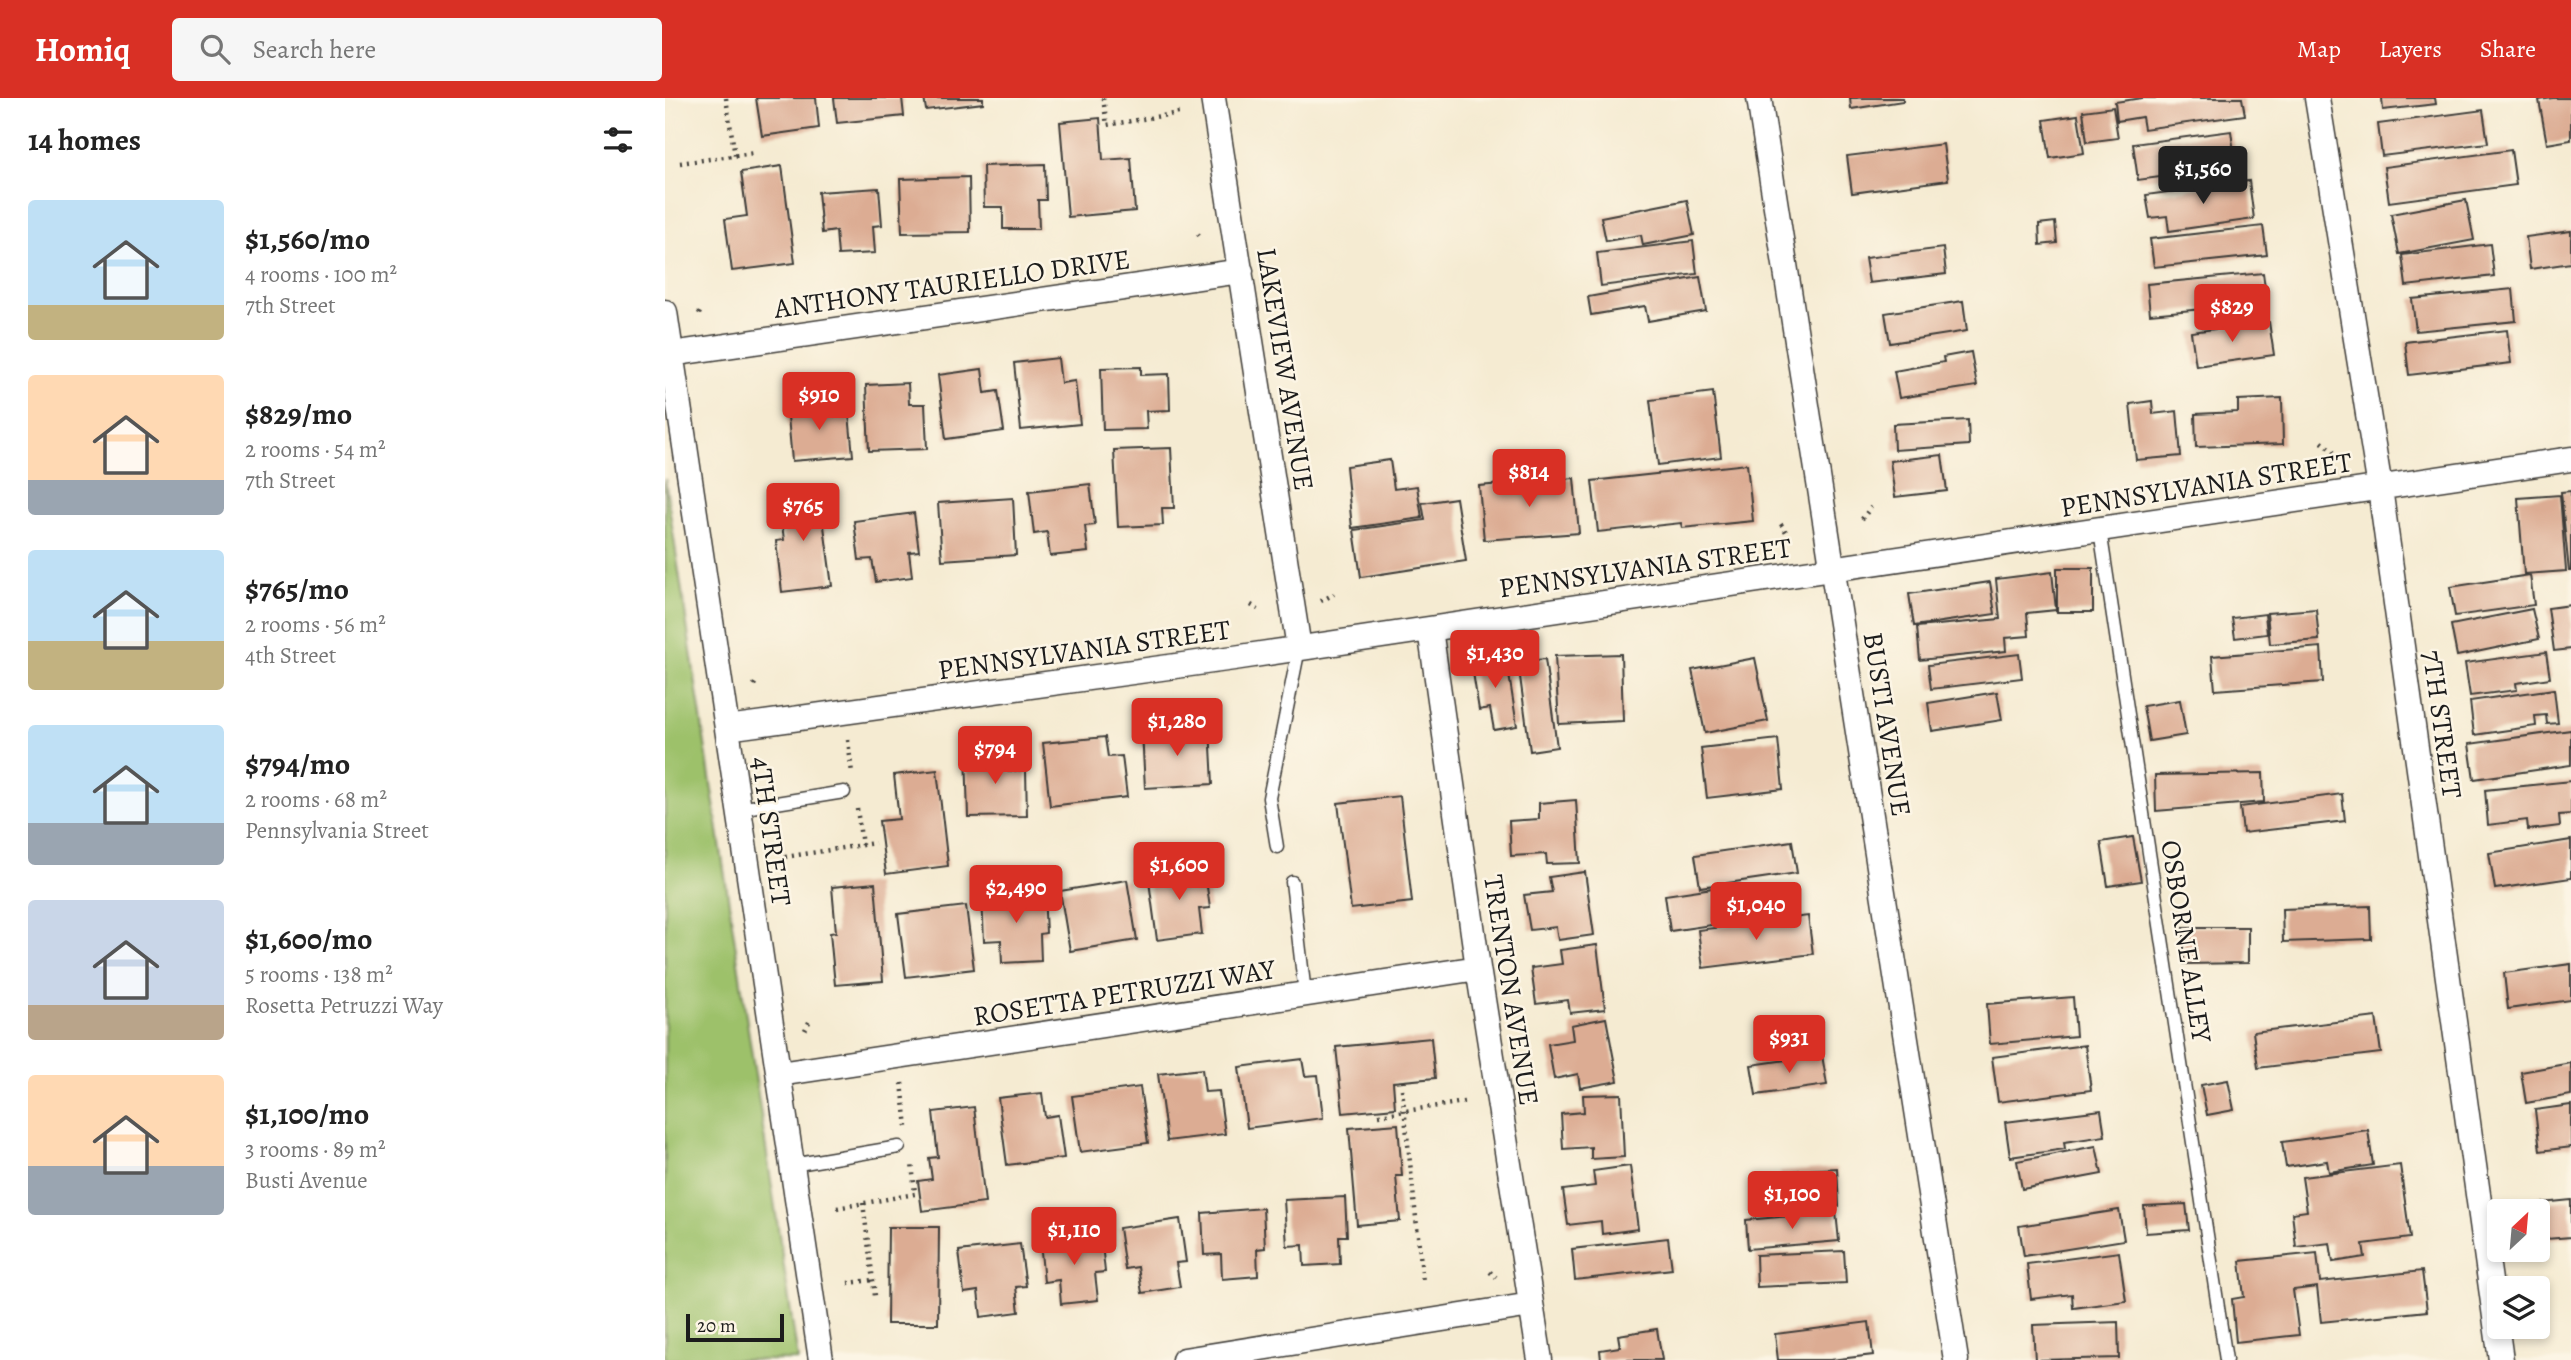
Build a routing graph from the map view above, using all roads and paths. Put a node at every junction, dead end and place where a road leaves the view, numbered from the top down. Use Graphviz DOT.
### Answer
graph roads {
  1 [pos="726,98"];
  2 [pos="1103,98"];
  3 [pos="1213,98"];
  4 [pos="1759,98"];
  5 [pos="2317,98"];
  6 [pos="1179,113"];
  7 [pos="754,153"];
  8 [pos="735,156"];
  9 [pos="680,163"];
  10 [pos="1241,271"];
  11 [pos="665,312"];
  12 [pos="671,354"];
  13 [pos="2322,442"];
  14 [pos="2334,452"];
  15 [pos="2571,459"];
  16 [pos="2380,488"];
  17 [pos="1871,507"];
  18 [pos="1862,519"];
  19 [pos="1781,524"];
  20 [pos="2100,530"];
  21 [pos="1788,535"];
  22 [pos="1834,569"];
  23 [pos="1334,594"];
  24 [pos="1320,602"];
  25 [pos="1251,605"];
  26 [pos="1258,609"];
  27 [pos="1430,629"];
  28 [pos="1299,648"];
  29 [pos="727,728"];
  30 [pos="844,792"];
  31 [pos="739,809"];
  32 [pos="875,843"];
  33 [pos="1277,847"];
  34 [pos="785,857"];
  35 [pos="1291,882"];
  36 [pos="1478,968"];
  37 [pos="1305,994"];
  38 [pos="809,1022"];
  39 [pos="804,1030"];
  40 [pos="779,1074"];
  41 [pos="1402,1089"];
  42 [pos="1464,1102"];
  43 [pos="1405,1111"];
  44 [pos="1379,1115"];
  45 [pos="899,1147"];
  46 [pos="792,1165"];
  47 [pos="915,1194"];
  48 [pos="863,1203"];
  49 [pos="837,1208"];
  50 [pos="1490,1272"];
  51 [pos="1496,1278"];
  52 [pos="873,1280"];
  53 [pos="1423,1282"];
  54 [pos="848,1283"];
  55 [pos="875,1296"];
  56 [pos="1531,1305"];
  57 [pos="821,1360"];
  58 [pos="1184,1360"];
  59 [pos="1540,1360"];
  60 [pos="1956,1360"];
  61 [pos="2226,1360"];
  62 [pos="2501,1360"];
  1 -- 8 [label="path"];
  2 -- 6 [label="path"];
  3 -- 10 [label="street, LAKEVIEW AVENUE"];
  4 -- 22 [label="street, BUSTI AVENUE"];
  5 -- 16 [label="street, 7TH STREET"];
  7 -- 8 [label="path"];
  8 -- 9 [label="path"];
  10 -- 12 [label="street, ANTHONY TAURIELLO DRIVE"];
  10 -- 28 [label="street, LAKEVIEW AVENUE"];
  11 -- 12 [label="street, 4TH STREET"];
  12 -- 29 [label="street, 4TH STREET"];
  13 -- 14 [label="path"];
  15 -- 16 [label="street, PENNSYLVANIA STREET"];
  16 -- 20 [label="street, PENNSYLVANIA STREET"];
  16 -- 62 [label="street, 7TH STREET"];
  17 -- 18 [label="path"];
  19 -- 21 [label="path"];
  20 -- 22 [label="street, PENNSYLVANIA STREET"];
  20 -- 61 [label="lane, OSBORNE ALLEY"];
  22 -- 27 [label="street, PENNSYLVANIA STREET"];
  22 -- 60 [label="street, BUSTI AVENUE"];
  23 -- 24 [label="path"];
  25 -- 26 [label="path"];
  27 -- 28 [label="street, PENNSYLVANIA STREET"];
  27 -- 36 [label="street, TRENTON AVENUE"];
  28 -- 29 [label="street, PENNSYLVANIA STREET"];
  28 -- 33 [label="lane"];
  29 -- 31 [label="street, 4TH STREET"];
  30 -- 31 [label="lane"];
  31 -- 40 [label="street, 4TH STREET"];
  32 -- 34 [label="path"];
  35 -- 37 [label="lane"];
  36 -- 37 [label="street, ROSETTA PETRUZZI WAY"];
  36 -- 56 [label="street, TRENTON AVENUE"];
  37 -- 40 [label="street, ROSETTA PETRUZZI WAY"];
  38 -- 39 [label="path"];
  40 -- 46 [label="street, 4TH STREET"];
  41 -- 43 [label="path"];
  42 -- 43 [label="path"];
  43 -- 44 [label="path"];
  43 -- 53 [label="path"];
  45 -- 46 [label="lane"];
  46 -- 57 [label="street, 4TH STREET"];
  47 -- 48 [label="path"];
  48 -- 49 [label="path"];
  48 -- 52 [label="path"];
  50 -- 51 [label="path"];
  52 -- 54 [label="path"];
  52 -- 55 [label="path"];
  56 -- 58 [label="street"];
  56 -- 59 [label="street, TRENTON AVENUE"];
}
